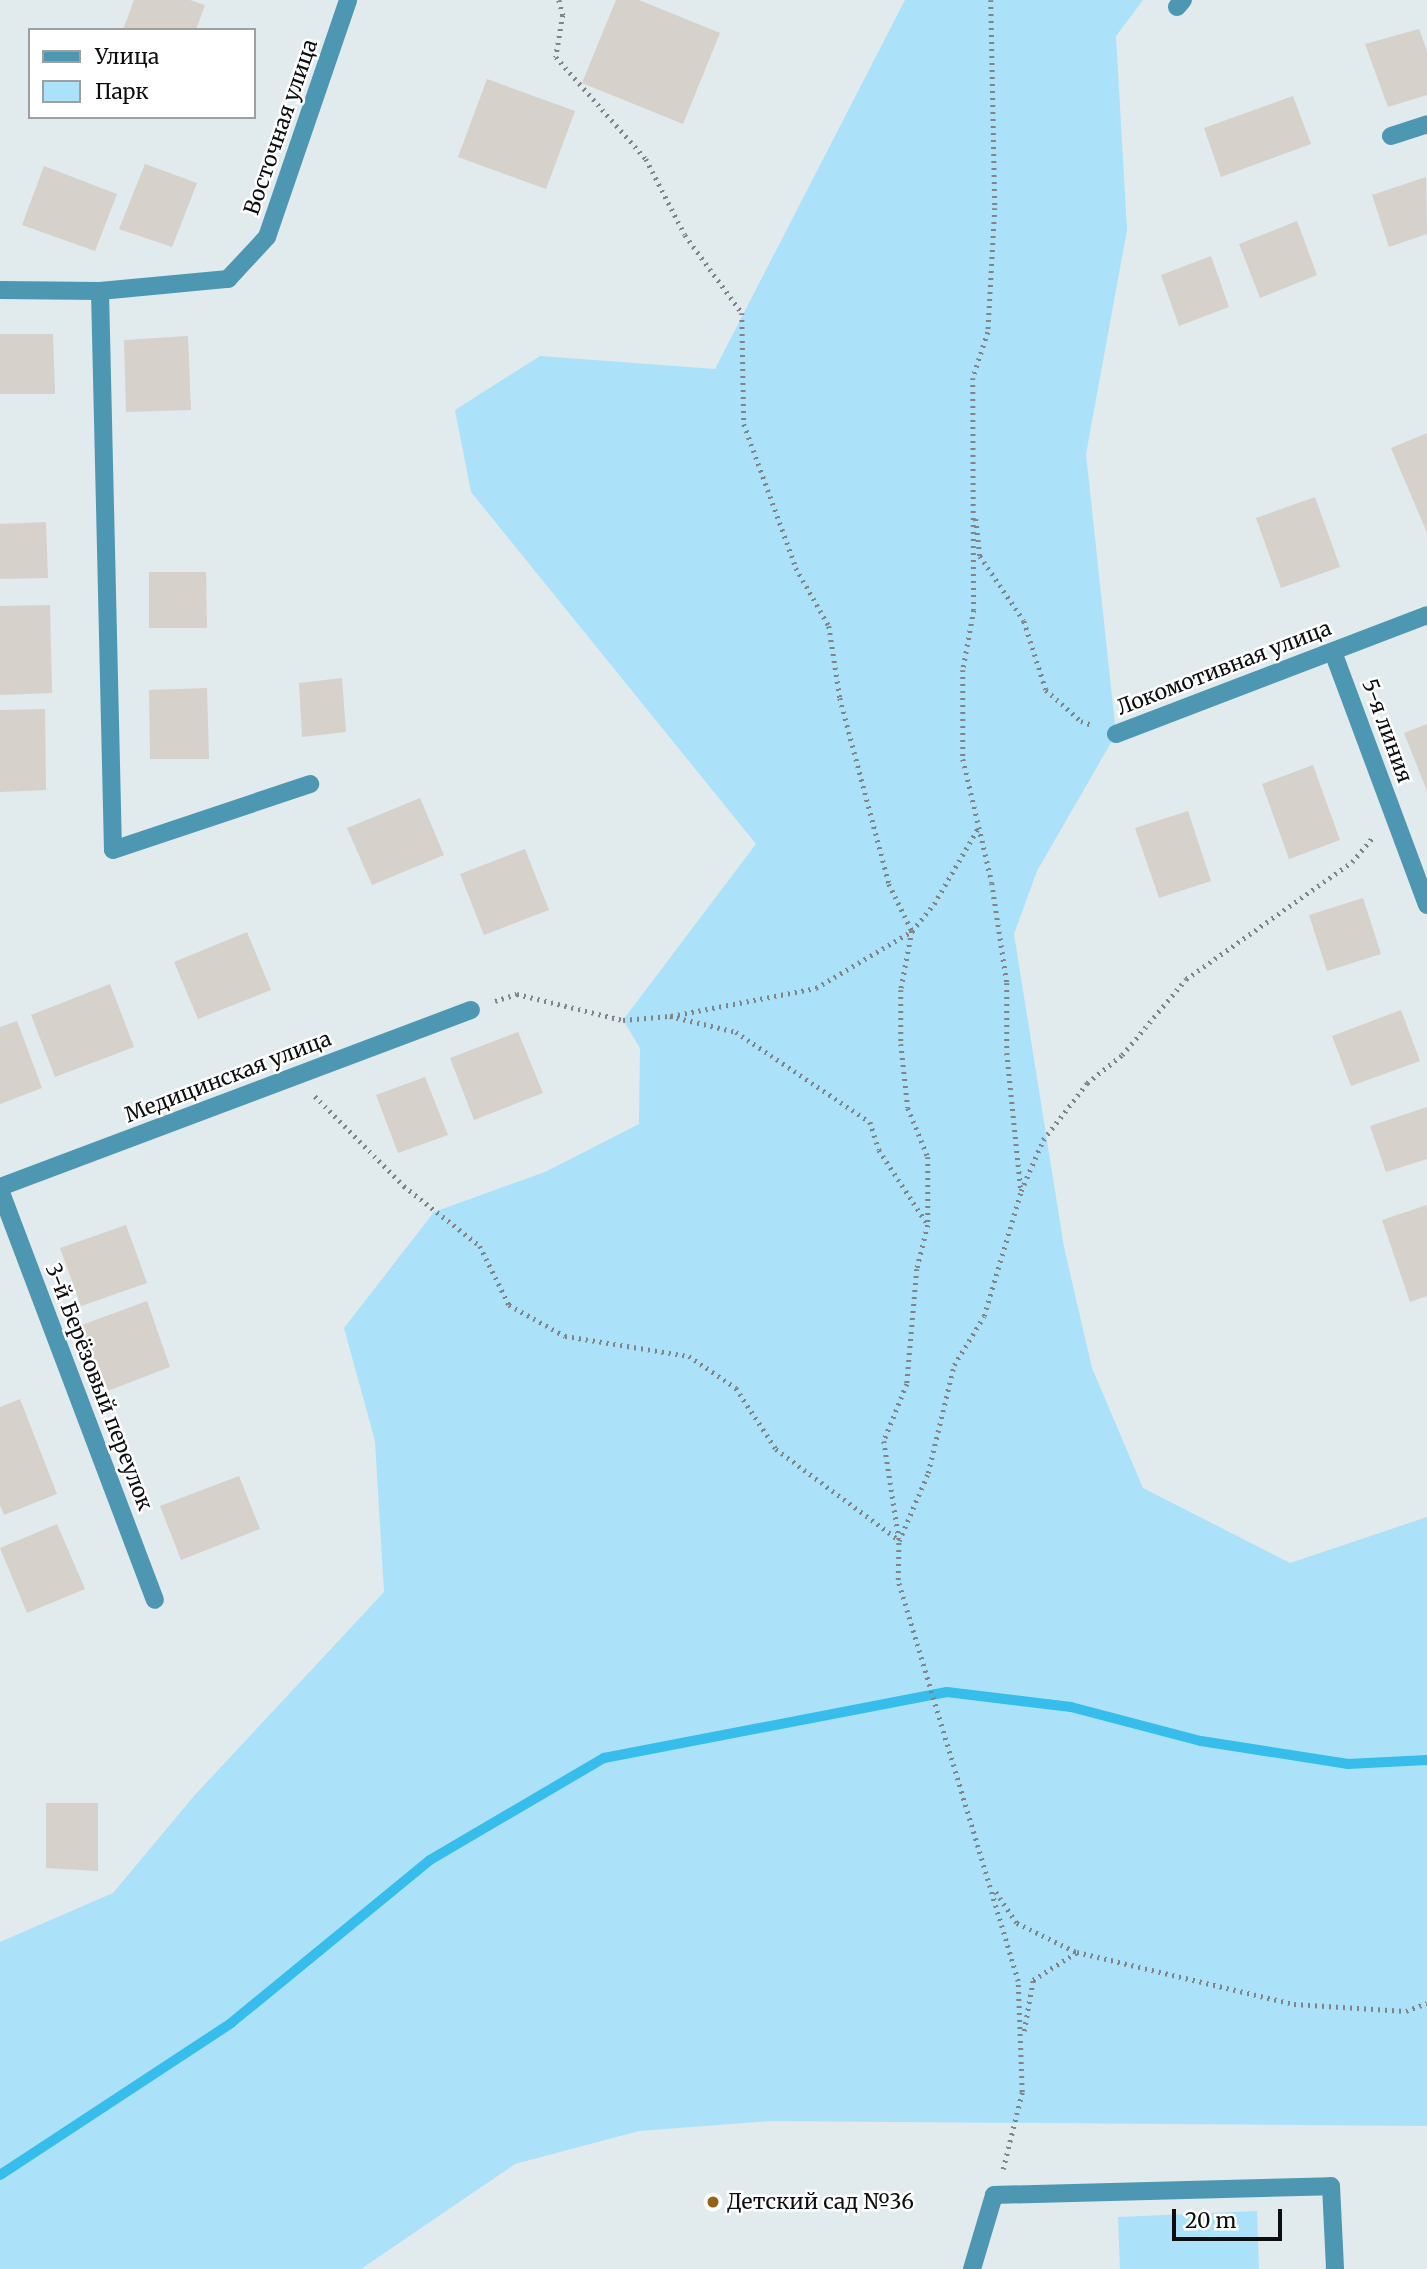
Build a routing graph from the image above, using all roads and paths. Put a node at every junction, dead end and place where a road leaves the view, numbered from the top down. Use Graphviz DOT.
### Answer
graph roads {
  1 [pos="348,0"];
  2 [pos="559,0"];
  3 [pos="991,0"];
  4 [pos="1427,124"];
  5 [pos="1391,136"];
  6 [pos="0,290"];
  7 [pos="100,291"];
  8 [pos="973,497"];
  9 [pos="1427,614"];
  10 [pos="1333,652"];
  11 [pos="1116,734"];
  12 [pos="310,784"];
  13 [pos="1393,814"];
  14 [pos="979,827"];
  15 [pos="1427,905"];
  16 [pos="912,931"];
  17 [pos="471,1010"];
  18 [pos="670,1016"];
  19 [pos="293,1077"];
  20 [pos="0,1189"];
  21 [pos="1021,1191"];
  22 [pos="928,1225"];
  23 [pos="899,1541"];
  24 [pos="155,1600"];
  25 [pos="994,1889"];
  26 [pos="1077,1952"];
  27 [pos="1427,2003"];
  28 [pos="1022,2040"];
  29 [pos="994,2195"];
  30 [pos="972,2269"];
  31 [pos="1335,2269"];
  1 -- 7 [label="street, Восточная улица"];
  2 -- 16 [label="path"];
  3 -- 8 [label="path"];
  4 -- 5 [label="street"];
  6 -- 7 [label="street, Восточная улица"];
  7 -- 12 [label="street"];
  8 -- 11 [label="path, Локомотивная улица"];
  8 -- 14 [label="path"];
  9 -- 10 [label="street, Локомотивная улица"];
  10 -- 11 [label="street, Локомотивная улица"];
  10 -- 13 [label="street, 5-я линия"];
  13 -- 15 [label="street, 5-я линия"];
  13 -- 21 [label="path"];
  14 -- 16 [label="path"];
  14 -- 21 [label="path"];
  16 -- 18 [label="path"];
  16 -- 22 [label="path"];
  17 -- 18 [label="path"];
  17 -- 19 [label="street, Медицинская улица"];
  18 -- 22 [label="path"];
  19 -- 20 [label="street, Медицинская улица"];
  19 -- 23 [label="path"];
  20 -- 24 [label="street, 3-й Берёзовый переулок"];
  21 -- 23 [label="path"];
  22 -- 23 [label="path"];
  23 -- 25 [label="path"];
  25 -- 26 [label="path"];
  25 -- 28 [label="path"];
  26 -- 27 [label="path"];
  26 -- 28 [label="path"];
  28 -- 29 [label="path"];
  29 -- 30 [label="street"];
  29 -- 31 [label="street"];
}
